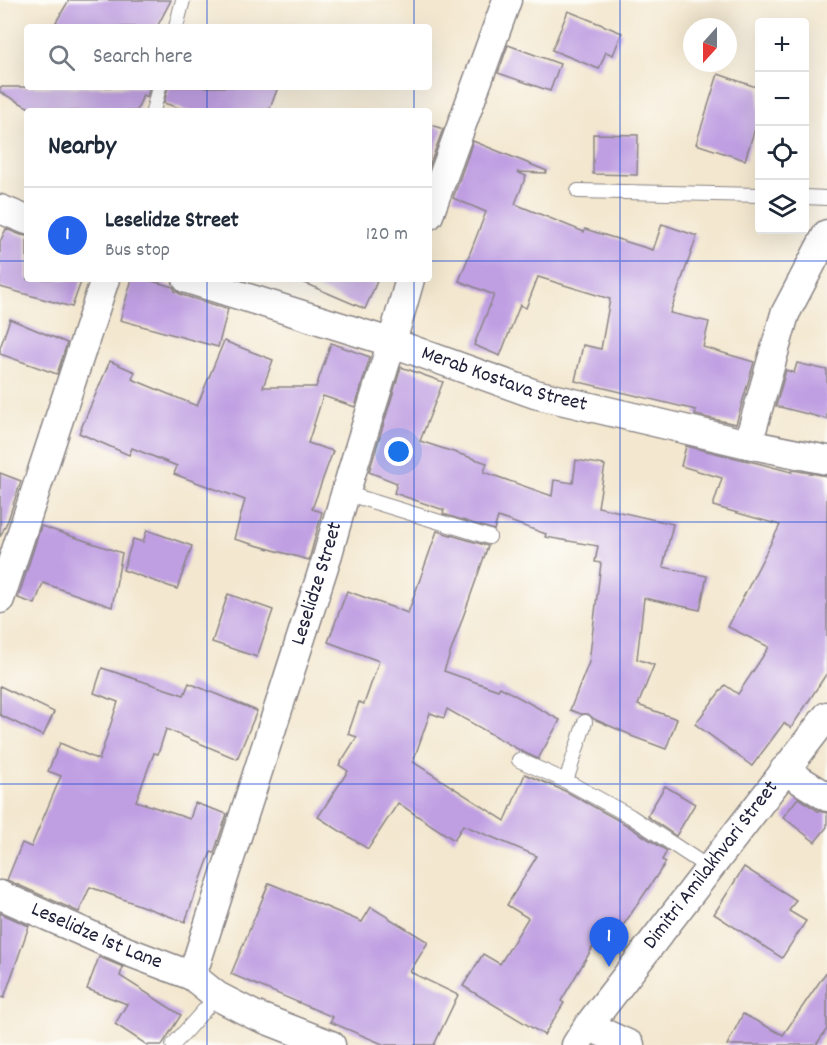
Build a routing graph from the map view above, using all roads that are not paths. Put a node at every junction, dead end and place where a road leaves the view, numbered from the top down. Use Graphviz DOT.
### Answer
graph roads {
  1 [pos="183,0"];
  2 [pos="507,0"];
  3 [pos="177,24"];
  4 [pos="158,90"];
  5 [pos="154,108"];
  6 [pos="578,191"];
  7 [pos="755,195"];
  8 [pos="809,197"];
  9 [pos="827,198"];
  10 [pos="432,207"];
  11 [pos="0,209"];
  12 [pos="24,219"];
  13 [pos="827,234"];
  14 [pos="104,282"];
  15 [pos="197,282"];
  16 [pos="409,282"];
  17 [pos="393,343"];
  18 [pos="748,444"];
  19 [pos="827,460"];
  20 [pos="345,493"];
  21 [pos="489,537"];
  22 [pos="0,599"];
  23 [pos="827,716"];
  24 [pos="585,722"];
  25 [pos="519,760"];
  26 [pos="784,770"];
  27 [pos="566,781"];
  28 [pos="827,797"];
  29 [pos="709,868"];
  30 [pos="0,895"];
  31 [pos="192,976"];
  32 [pos="217,996"];
  33 [pos="582,1036"];
  34 [pos="173,1045"];
  35 [pos="332,1045"];
  36 [pos="630,1045"];
  1 -- 3 [label="lane"];
  2 -- 10 [label="street"];
  4 -- 5 [label="lane"];
  6 -- 7 [label="lane"];
  8 -- 9 [label="lane"];
  11 -- 12 [label="street"];
  13 -- 18 [label="street"];
  14 -- 22 [label="street"];
  15 -- 17 [label="street, Merab Kostava Street"];
  16 -- 17 [label="street, Leselidze Street"];
  17 -- 18 [label="street, Merab Kostava Street"];
  17 -- 20 [label="street, Leselidze Street"];
  18 -- 19 [label="street, Merab Kostava Street"];
  20 -- 21 [label="lane"];
  20 -- 31 [label="street, Leselidze Street"];
  23 -- 26 [label="street, Dimitri Amilakhvari Street"];
  24 -- 27 [label="lane"];
  25 -- 27 [label="lane"];
  26 -- 28 [label="street"];
  26 -- 29 [label="street, Dimitri Amilakhvari Street"];
  27 -- 29 [label="lane"];
  29 -- 33 [label="street, Dimitri Amilakhvari Street"];
  30 -- 31 [label="street, Leselidze 1st Lane"];
  31 -- 32 [label="street"];
  32 -- 34 [label="lane"];
  32 -- 35 [label="street"];
  33 -- 36 [label="street"];
}
